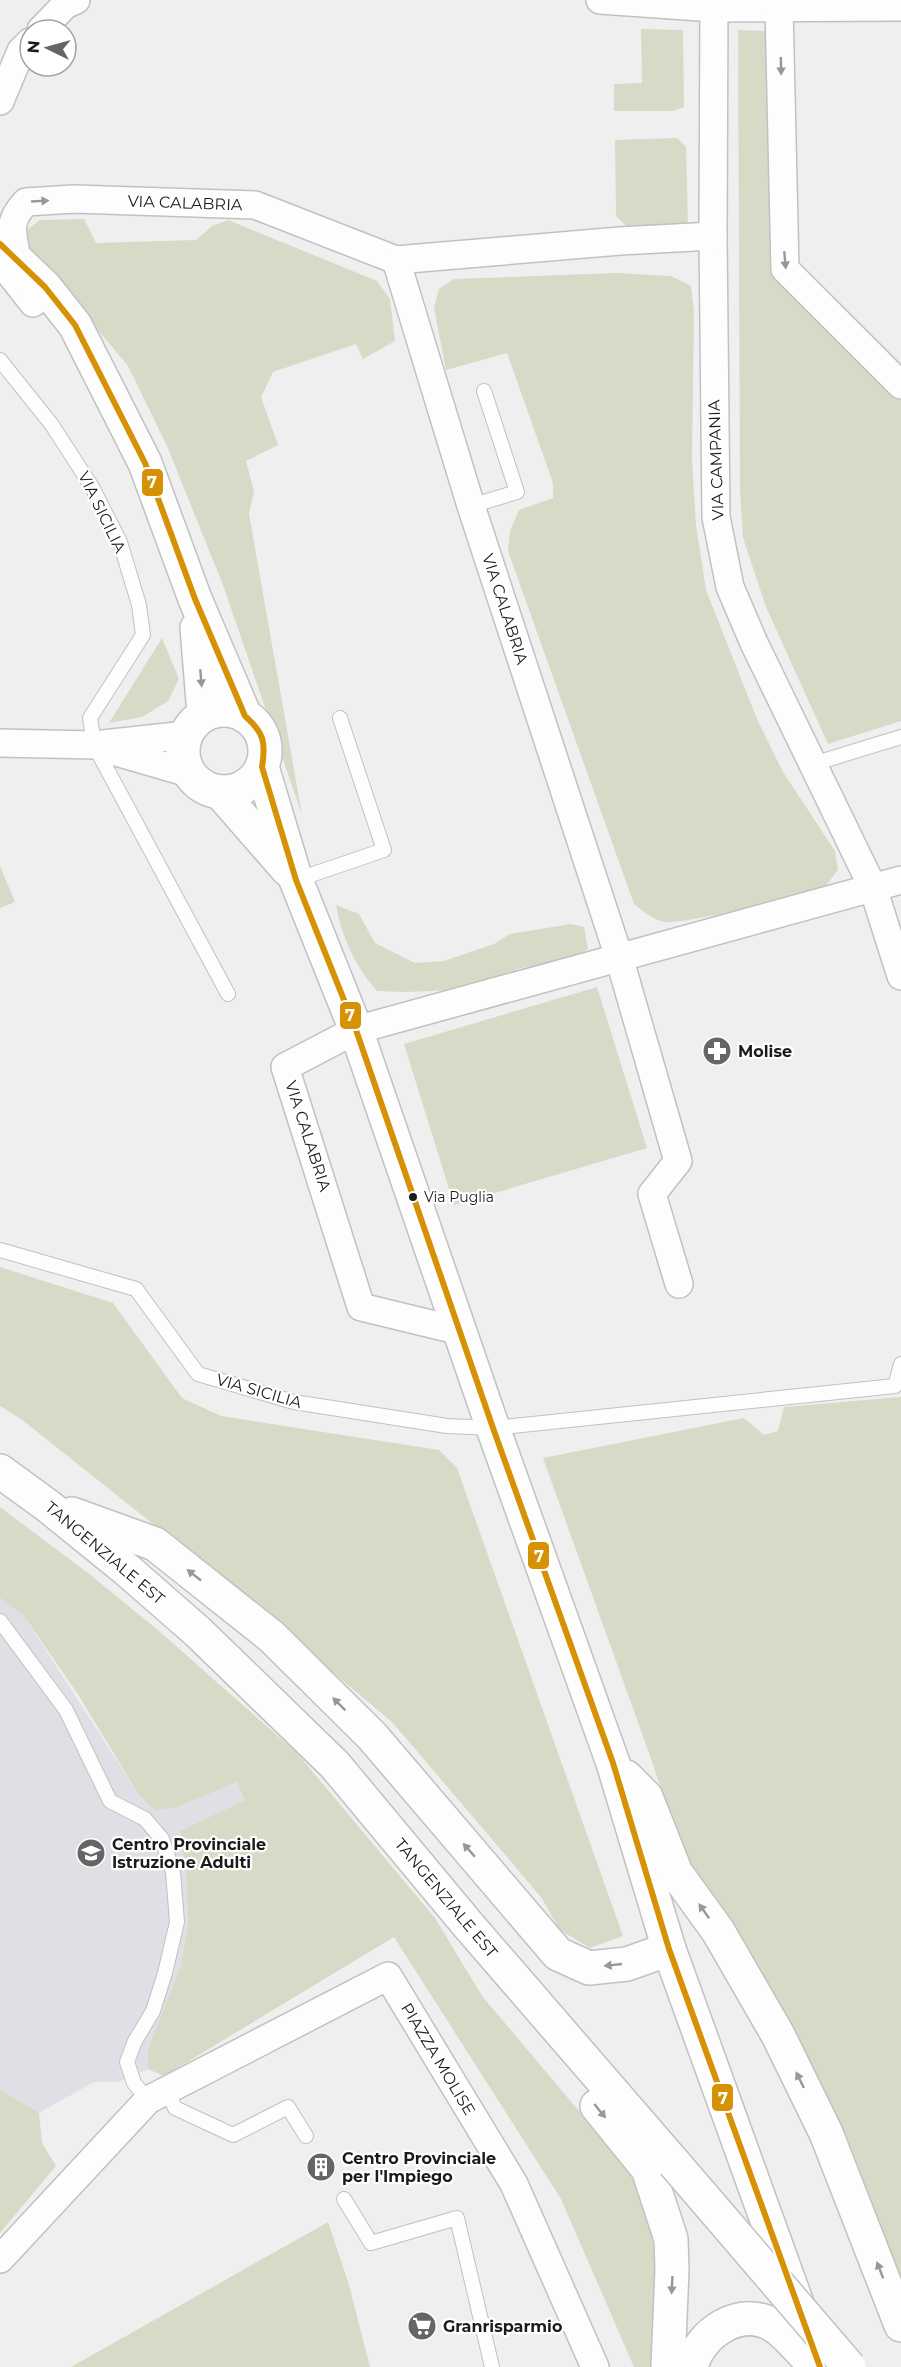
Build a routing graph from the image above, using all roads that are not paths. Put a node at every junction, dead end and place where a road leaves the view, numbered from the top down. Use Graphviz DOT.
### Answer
graph roads {
  1 [pos="76,0"];
  2 [pos="600,0"];
  3 [pos="714,4"];
  4 [pos="779,7"];
  5 [pos="901,7"];
  6 [pos="53,18"];
  7 [pos="18,58"];
  8 [pos="0,101"];
  9 [pos="0,228"];
  10 [pos="713,236"];
  11 [pos="4,259"];
  12 [pos="396,260"];
  13 [pos="0,360"];
  14 [pos="98,372"];
  15 [pos="901,385"];
  16 [pos="484,391"];
  17 [pos="471,506"];
  18 [pos="195,599"];
  19 [pos="245,716"];
  20 [pos="340,718"];
  21 [pos="195,725"];
  22 [pos="901,737"];
  23 [pos="0,743"];
  24 [pos="94,745"];
  25 [pos="813,764"];
  26 [pos="261,767"];
  27 [pos="189,772"];
  28 [pos="220,792"];
  29 [pos="296,880"];
  30 [pos="901,880"];
  31 [pos="873,888"];
  32 [pos="619,957"];
  33 [pos="901,976"];
  34 [pos="228,994"];
  35 [pos="356,1030"];
  36 [pos="0,1250"];
  37 [pos="679,1284"];
  38 [pos="460,1331"];
  39 [pos="901,1364"];
  40 [pos="898,1385"];
  41 [pos="493,1428"];
  42 [pos="0,1471"];
  43 [pos="48,1506"];
  44 [pos="0,1621"];
  45 [pos="613,1763"];
  46 [pos="470,1926"];
  47 [pos="669,1949"];
  48 [pos="158,2095"];
  49 [pos="306,2136"];
  50 [pos="344,2199"];
  51 [pos="0,2259"];
  52 [pos="901,2325"];
  53 [pos="492,2367"];
  54 [pos="595,2367"];
  55 [pos="668,2367"];
  56 [pos="691,2367"];
  57 [pos="818,2367"];
  58 [pos="849,2367"];
  1 -- 6 [label="street"];
  2 -- 3 [label="street"];
  3 -- 4 [label="street"];
  3 -- 10 [label="street, VIA CAMPANIA"];
  4 -- 5 [label="street"];
  4 -- 15 [label="street, one-way"];
  7 -- 8 [label="street"];
  9 -- 11 [label="street"];
  10 -- 12 [label="street, VIA CALABRIA"];
  10 -- 25 [label="street, VIA CAMPANIA"];
  11 -- 12 [label="street, VIA CALABRIA, one-way"];
  11 -- 14 [label="main road"];
  11 -- 14 [label="main road"];
  12 -- 17 [label="street, VIA CALABRIA"];
  13 -- 24 [label="lane, VIA SICILIA"];
  14 -- 18 [label="main road"];
  16 -- 17 [label="lane"];
  17 -- 32 [label="street, VIA CALABRIA"];
  18 -- 19 [label="main road"];
  18 -- 21 [label="main road, one-way"];
  19 -- 21 [label="main road"];
  19 -- 26 [label="main road"];
  20 -- 29 [label="lane"];
  21 -- 24 [label="street"];
  21 -- 27 [label="main road"];
  22 -- 25 [label="lane"];
  23 -- 24 [label="street"];
  24 -- 27 [label="street"];
  24 -- 34 [label="lane"];
  25 -- 31 [label="street, VIA CAMPANIA"];
  26 -- 28 [label="main road"];
  26 -- 29 [label="main road"];
  27 -- 28 [label="main road"];
  28 -- 29 [label="main road"];
  29 -- 35 [label="main road"];
  30 -- 31 [label="street, VIA CALABRIA"];
  31 -- 32 [label="street, VIA CALABRIA"];
  31 -- 33 [label="street, VIA CAMPANIA"];
  32 -- 35 [label="street, VIA CALABRIA"];
  32 -- 37 [label="street, VIA CALABRIA"];
  35 -- 38 [label="main road"];
  35 -- 38 [label="street, VIA CALABRIA"];
  36 -- 41 [label="lane, VIA SICILIA"];
  38 -- 41 [label="main road"];
  39 -- 40 [label="lane"];
  40 -- 41 [label="lane"];
  41 -- 45 [label="main road"];
  42 -- 43 [label="main road, TANGENZIALE EST"];
  43 -- 46 [label="main road, TANGENZIALE EST"];
  47 -- 43 [label="main road, one-way"];
  44 -- 48 [label="lane"];
  45 -- 47 [label="main road"];
  52 -- 45 [label="main road, one-way"];
  46 -- 55 [label="main road, one-way"];
  46 -- 58 [label="main road, TANGENZIALE EST, bridge"];
  47 -- 57 [label="main road"];
  48 -- 49 [label="lane"];
  48 -- 51 [label="street, PIAZZA MOLISE"];
  48 -- 54 [label="street, PIAZZA MOLISE"];
  50 -- 53 [label="lane"];
  56 -- 57 [label="main road"];
}
